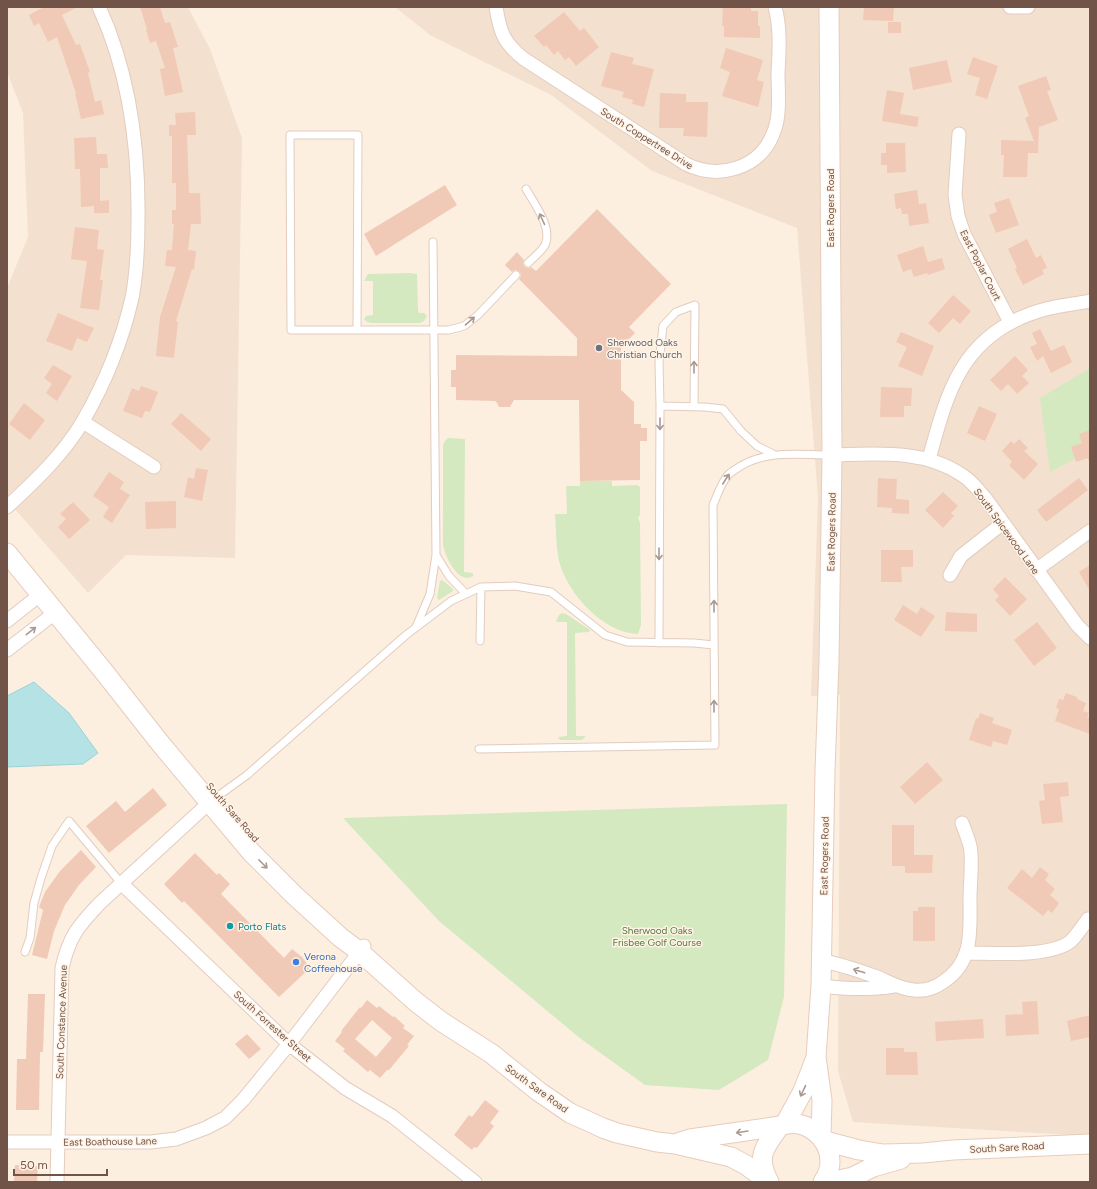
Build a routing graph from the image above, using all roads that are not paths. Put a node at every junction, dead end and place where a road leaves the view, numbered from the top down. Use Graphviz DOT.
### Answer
graph roads {
  1 [pos="99,7"];
  2 [pos="496,7"];
  3 [pos="775,7"];
  4 [pos="829,7"];
  5 [pos="1010,7"];
  6 [pos="1028,7"];
  7 [pos="959,134"];
  8 [pos="526,189"];
  9 [pos="434,242"];
  10 [pos="528,263"];
  11 [pos="516,276"];
  12 [pos="1090,301"];
  13 [pos="1010,322"];
  14 [pos="357,330"];
  15 [pos="434,330"];
  16 [pos="660,406"];
  17 [pos="694,406"];
  18 [pos="83,422"];
  19 [pos="773,454"];
  20 [pos="832,455"];
  21 [pos="929,459"];
  22 [pos="154,467"];
  23 [pos="7,507"];
  24 [pos="1003,523"];
  25 [pos="1090,531"];
  26 [pos="7,538"];
  27 [pos="7,553"];
  28 [pos="436,555"];
  29 [pos="1036,570"];
  30 [pos="950,575"];
  31 [pos="482,587"];
  32 [pos="41,594"];
  33 [pos="466,594"];
  34 [pos="56,612"];
  35 [pos="7,621"];
  36 [pos="416,628"];
  37 [pos="1090,638"];
  38 [pos="480,641"];
  39 [pos="659,643"];
  40 [pos="714,645"];
  41 [pos="7,650"];
  42 [pos="479,749"];
  43 [pos="214,799"];
  44 [pos="962,823"];
  45 [pos="121,883"];
  46 [pos="1088,919"];
  47 [pos="363,948"];
  48 [pos="26,952"];
  49 [pos="967,953"];
  50 [pos="822,961"];
  51 [pos="821,986"];
  52 [pos="894,986"];
  53 [pos="289,1044"];
  54 [pos="816,1056"];
  55 [pos="822,1100"];
  56 [pos="783,1125"];
  57 [pos="823,1139"];
  58 [pos="7,1142"];
  59 [pos="57,1142"];
  60 [pos="675,1144"];
  61 [pos="1090,1144"];
  62 [pos="874,1153"];
  63 [pos="923,1153"];
  64 [pos="850,1179"];
  65 [pos="57,1182"];
  66 [pos="475,1182"];
  67 [pos="769,1182"];
  68 [pos="823,1182"];
  69 [pos="830,1182"];
  1 -- 18 [label="street"];
  2 -- 3 [label="street, South Coppertree Drive"];
  4 -- 20 [label="main road, East Rogers Road"];
  5 -- 6 [label="street"];
  7 -- 13 [label="street, East Poplar Court"];
  10 -- 8 [label="lane, one-way"];
  9 -- 15 [label="lane"];
  15 -- 11 [label="lane, one-way"];
  12 -- 13 [label="street"];
  13 -- 21 [label="street"];
  14 -- 14 [label="lane"];
  14 -- 15 [label="lane"];
  15 -- 28 [label="lane"];
  16 -- 17 [label="lane"];
  17 -- 16 [label="lane, one-way"];
  16 -- 39 [label="lane, one-way"];
  17 -- 19 [label="lane"];
  18 -- 22 [label="street"];
  18 -- 23 [label="street"];
  19 -- 20 [label="lane"];
  40 -- 19 [label="lane, one-way"];
  20 -- 21 [label="street, South Spicewood Lane"];
  20 -- 50 [label="main road, East Rogers Road"];
  21 -- 24 [label="street, South Spicewood Lane"];
  24 -- 29 [label="street, South Spicewood Lane"];
  24 -- 30 [label="street"];
  25 -- 29 [label="street"];
  26 -- 43 [label="main road, South Sare Road"];
  27 -- 32 [label="main road, South Sare Road"];
  28 -- 33 [label="lane"];
  28 -- 36 [label="lane"];
  29 -- 37 [label="street, South Spicewood Lane"];
  31 -- 33 [label="lane"];
  31 -- 38 [label="lane"];
  31 -- 39 [label="lane"];
  32 -- 34 [label="main road, South Sare Road"];
  32 -- 35 [label="street"];
  33 -- 36 [label="lane"];
  41 -- 34 [label="street, one-way"];
  34 -- 43 [label="main road, South Sare Road"];
  36 -- 43 [label="lane"];
  39 -- 40 [label="lane"];
  42 -- 40 [label="lane, one-way"];
  43 -- 45 [label="street, South Constance Avenue"];
  43 -- 47 [label="main road, South Sare Road"];
  44 -- 49 [label="street"];
  45 -- 48 [label="lane"];
  45 -- 53 [label="street, South Forrester Street"];
  45 -- 59 [label="street, South Constance Avenue"];
  46 -- 49 [label="street"];
  47 -- 53 [label="street, East Boathouse Lane"];
  47 -- 60 [label="main road, South Sare Road"];
  49 -- 52 [label="street"];
  50 -- 51 [label="main road, East Rogers Road"];
  52 -- 50 [label="street, one-way"];
  51 -- 52 [label="street"];
  51 -- 54 [label="main road, East Rogers Road"];
  53 -- 59 [label="street, East Boathouse Lane"];
  53 -- 66 [label="street, South Forrester Street"];
  54 -- 55 [label="main road, East Rogers Road"];
  54 -- 56 [label="main road, East Rogers Road, one-way"];
  55 -- 57 [label="main road, East Rogers Road"];
  55 -- 62 [label="main road"];
  56 -- 57 [label="main road, South Sare Road"];
  56 -- 60 [label="main road, South Sare Road, one-way"];
  56 -- 67 [label="main road, East Rogers Road"];
  57 -- 62 [label="main road, South Sare Road"];
  57 -- 68 [label="main road, East Rogers Road"];
  58 -- 59 [label="street, East Boathouse Lane"];
  59 -- 65 [label="street, South Constance Avenue"];
  60 -- 67 [label="main road, South Sare Road"];
  61 -- 63 [label="main road, South Sare Road"];
  62 -- 63 [label="main road, South Sare Road"];
  63 -- 64 [label="main road, South Sare Road"];
  64 -- 69 [label="main road, South Sare Road"];
}
